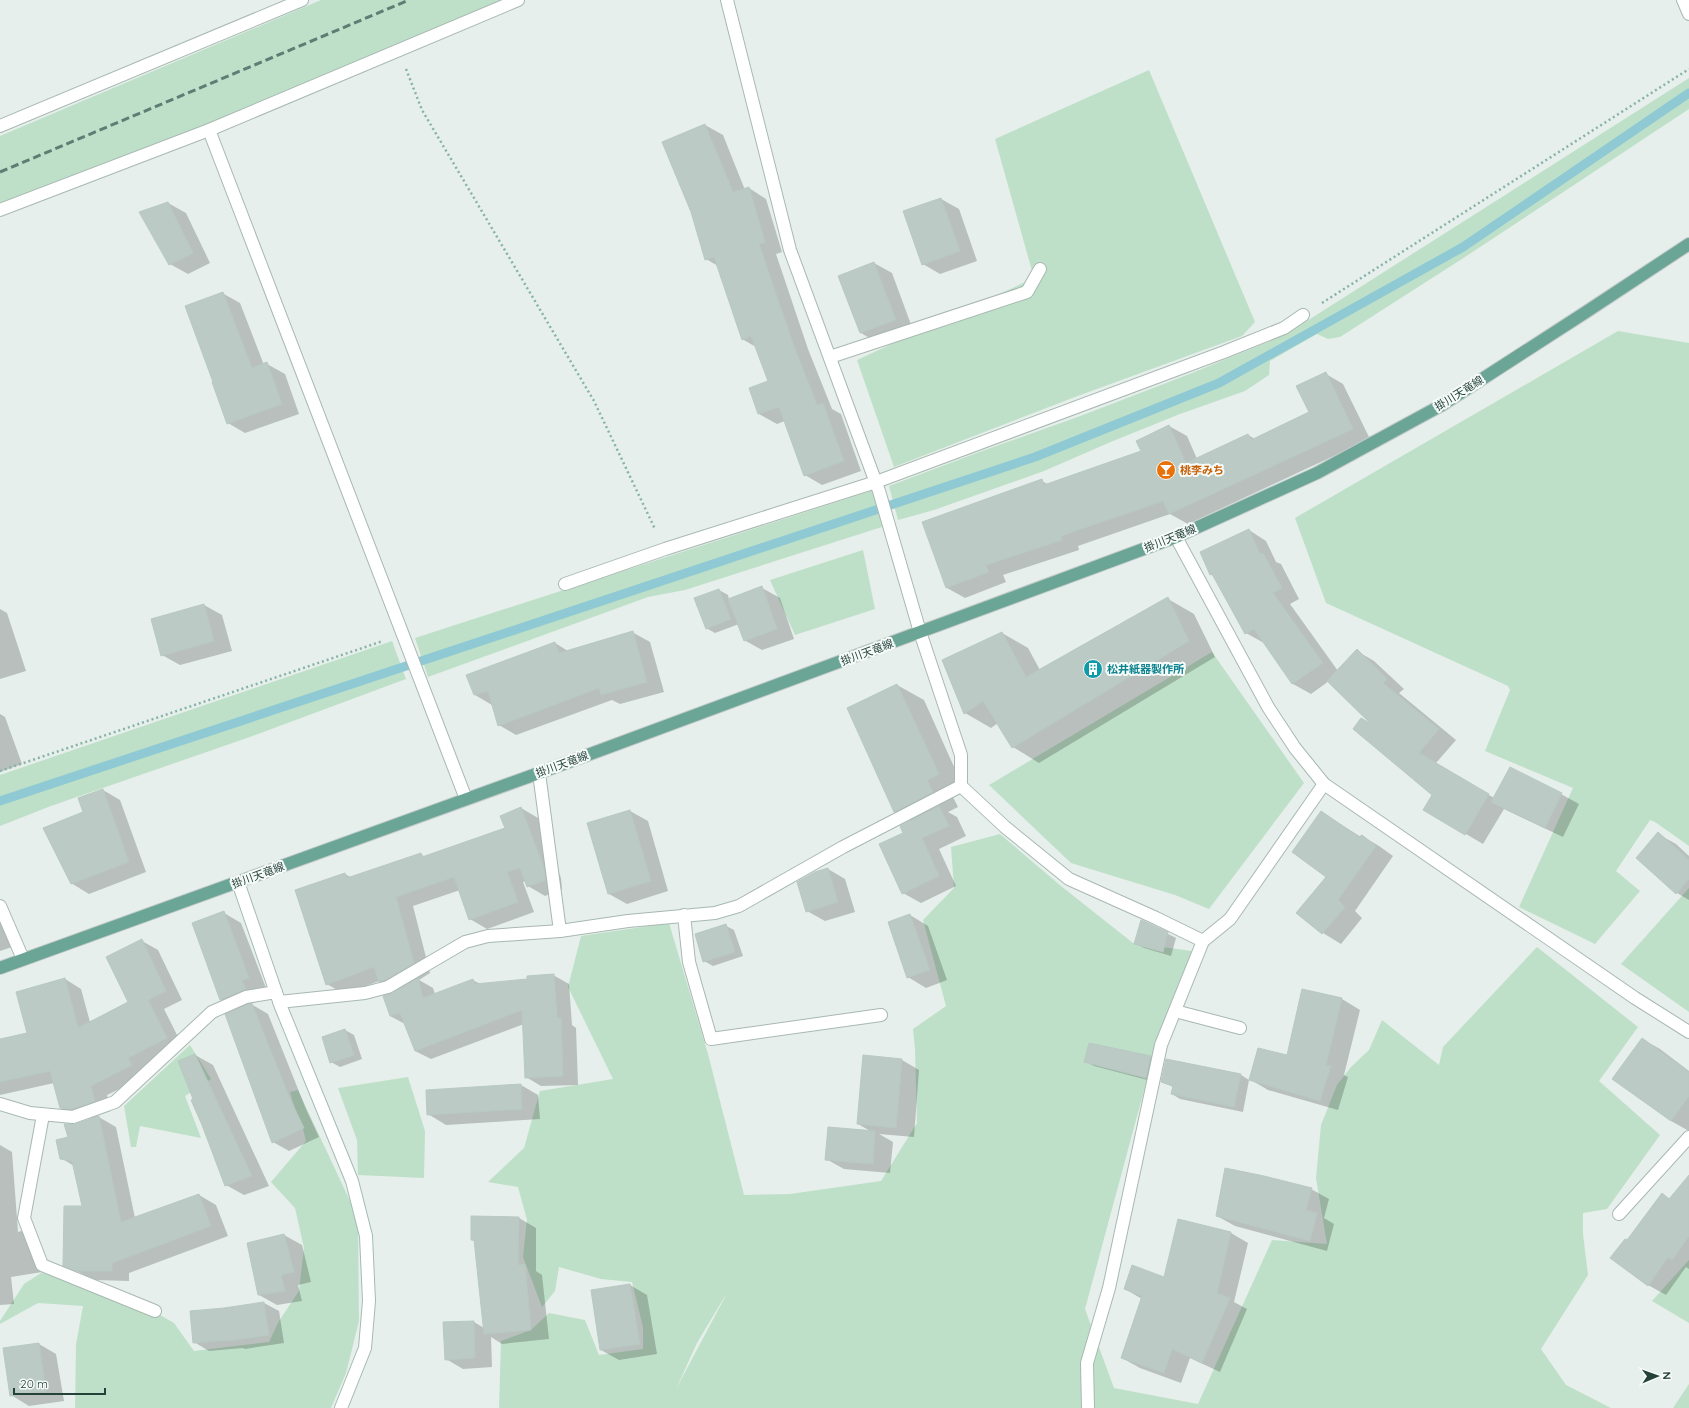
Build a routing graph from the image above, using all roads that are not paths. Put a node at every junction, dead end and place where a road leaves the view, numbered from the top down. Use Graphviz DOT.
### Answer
graph roads {
  1 [pos="302,0"];
  2 [pos="518,0"];
  3 [pos="727,0"];
  4 [pos="1683,0"];
  5 [pos="1689,14"];
  6 [pos="0,126"];
  7 [pos="209,130"];
  8 [pos="0,210"];
  9 [pos="1689,244"];
  10 [pos="1040,269"];
  11 [pos="1303,315"];
  12 [pos="830,358"];
  13 [pos="878,486"];
  14 [pos="1176,537"];
  15 [pos="565,584"];
  16 [pos="920,632"];
  17 [pos="540,773"];
  18 [pos="1324,784"];
  19 [pos="961,786"];
  20 [pos="466,799"];
  21 [pos="238,882"];
  22 [pos="0,906"];
  23 [pos="684,915"];
  24 [pos="560,931"];
  25 [pos="1203,941"];
  26 [pos="23,960"];
  27 [pos="0,968"];
  28 [pos="278,997"];
  29 [pos="1175,1011"];
  30 [pos="882,1014"];
  31 [pos="1240,1028"];
  32 [pos="1689,1032"];
  33 [pos="0,1104"];
  34 [pos="43,1115"];
  35 [pos="1689,1137"];
  36 [pos="1619,1214"];
  37 [pos="155,1311"];
  38 [pos="341,1408"];
  39 [pos="1088,1408"];
  1 -- 6 [label="street"];
  2 -- 7 [label="street"];
  3 -- 12 [label="street"];
  4 -- 5 [label="street"];
  7 -- 8 [label="street"];
  7 -- 20 [label="street"];
  9 -- 14 [label="main road, 掛川天竜線"];
  10 -- 12 [label="street"];
  11 -- 13 [label="street"];
  12 -- 13 [label="street"];
  13 -- 15 [label="street"];
  13 -- 16 [label="street"];
  14 -- 16 [label="main road, 掛川天竜線"];
  14 -- 18 [label="street"];
  16 -- 17 [label="main road, 掛川天竜線"];
  16 -- 19 [label="street"];
  17 -- 20 [label="main road, 掛川天竜線"];
  17 -- 24 [label="street"];
  18 -- 25 [label="street"];
  18 -- 32 [label="street"];
  19 -- 23 [label="street"];
  19 -- 25 [label="street"];
  20 -- 21 [label="main road, 掛川天竜線"];
  21 -- 26 [label="main road, 掛川天竜線"];
  21 -- 28 [label="street"];
  22 -- 26 [label="street"];
  23 -- 24 [label="street"];
  23 -- 30 [label="street"];
  24 -- 28 [label="street"];
  25 -- 29 [label="street"];
  26 -- 27 [label="main road, 掛川天竜線"];
  28 -- 34 [label="street"];
  28 -- 38 [label="street"];
  29 -- 31 [label="street"];
  29 -- 39 [label="street"];
  33 -- 34 [label="street"];
  34 -- 37 [label="street"];
  35 -- 36 [label="street"];
}
